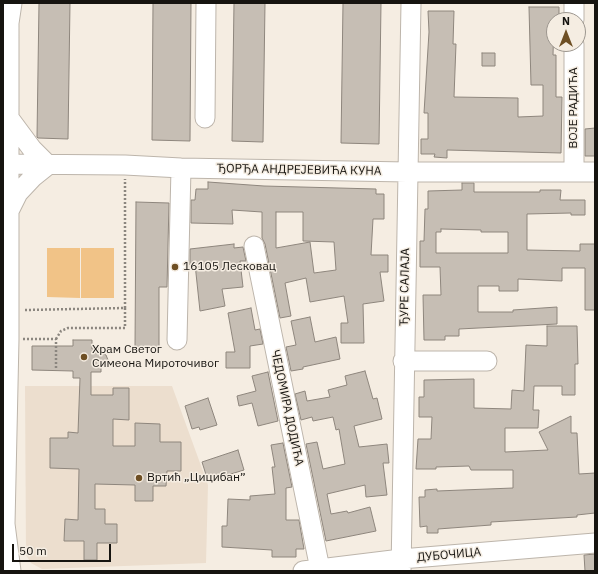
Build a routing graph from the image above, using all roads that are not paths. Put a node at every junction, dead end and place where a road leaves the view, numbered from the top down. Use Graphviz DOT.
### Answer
graph roads {
  1 [pos="12,3"];
  2 [pos="206,3"];
  3 [pos="411,3"];
  4 [pos="574,52"];
  5 [pos="205,118"];
  6 [pos="6,123"];
  7 [pos="6,164"];
  8 [pos="48,165"];
  9 [pos="182,168"];
  10 [pos="407,172"];
  11 [pos="574,172"];
  12 [pos="595,172"];
  13 [pos="6,205"];
  14 [pos="254,246"];
  15 [pos="177,340"];
  16 [pos="403,361"];
  17 [pos="487,361"];
  18 [pos="595,543"];
  19 [pos="401,565"];
  20 [pos="312,570"];
  21 [pos="11,571"];
  1 -- 6 [label="street"];
  2 -- 5 [label="street"];
  3 -- 10 [label="street, ЂУРЕ САЛАЈА"];
  4 -- 11 [label="street, ВОЈЕ РАДИЋА"];
  6 -- 7 [label="street"];
  6 -- 8 [label="street"];
  7 -- 8 [label="street, ЂОРЂА АНДРЕЈЕВИЋА КУНА"];
  7 -- 13 [label="street"];
  8 -- 9 [label="street, ЂОРЂА АНДРЕЈЕВИЋА КУНА"];
  8 -- 13 [label="street"];
  9 -- 10 [label="street, ЂОРЂА АНДРЕЈЕВИЋА КУНА"];
  9 -- 15 [label="street"];
  10 -- 11 [label="street, ЂОРЂА АНДРЕЈЕВИЋА КУНА"];
  10 -- 16 [label="street, ЂУРЕ САЛАЈА"];
  11 -- 12 [label="street, ЂОРЂА АНДРЕЈЕВИЋА КУНА"];
  13 -- 21 [label="street"];
  14 -- 20 [label="street, ЧЕДОМИРА ДОДИЋА"];
  16 -- 17 [label="street"];
  16 -- 19 [label="street, ЂУРЕ САЛАЈА"];
  18 -- 19 [label="street, ДУБОЧИЦА"];
  19 -- 20 [label="street, ДУБОЧИЦА"];
}
